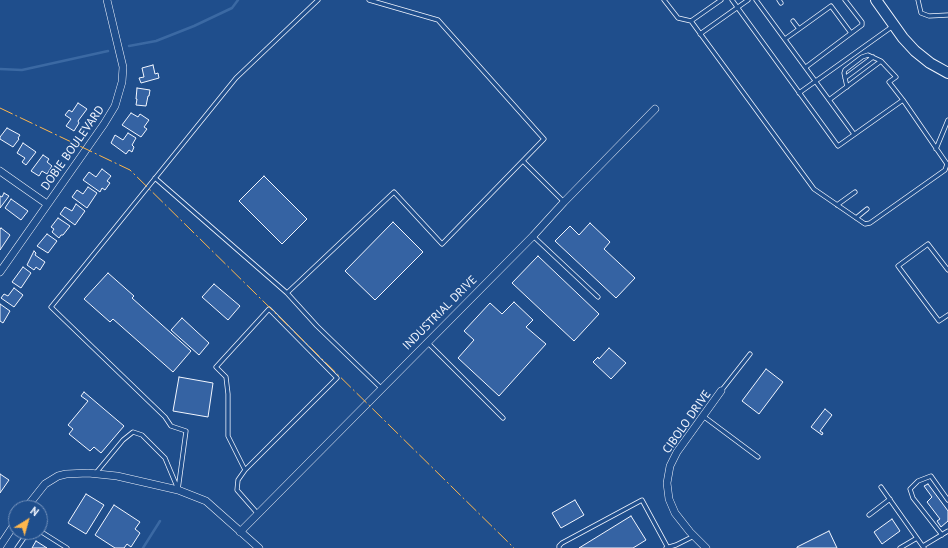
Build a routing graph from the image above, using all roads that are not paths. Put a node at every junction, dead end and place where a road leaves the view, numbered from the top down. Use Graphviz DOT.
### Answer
graph roads {
  1 [pos="107,0"];
  2 [pos="318,0"];
  3 [pos="369,0"];
  4 [pos="664,0"];
  5 [pos="721,0"];
  6 [pos="732,0"];
  7 [pos="748,0"];
  8 [pos="756,0"];
  9 [pos="845,0"];
  10 [pos="876,0"];
  11 [pos="918,0"];
  12 [pos="737,7"];
  13 [pos="948,14"];
  14 [pos="691,21"];
  15 [pos="793,21"];
  16 [pos="894,25"];
  17 [pos="799,29"];
  18 [pos="850,33"];
  19 [pos="700,34"];
  20 [pos="785,39"];
  21 [pos="873,56"];
  22 [pos="882,61"];
  23 [pos="806,67"];
  24 [pos="948,73"];
  25 [pos="845,78"];
  26 [pos="815,81"];
  27 [pos="847,87"];
  28 [pos="799,93"];
  29 [pos="829,100"];
  30 [pos="903,100"];
  31 [pos="655,109"];
  32 [pos="948,120"];
  33 [pos="854,134"];
  34 [pos="936,149"];
  35 [pos="522,161"];
  36 [pos="0,171"];
  37 [pos="155,178"];
  38 [pos="855,192"];
  39 [pos="564,202"];
  40 [pos="47,204"];
  41 [pos="837,205"];
  42 [pos="867,209"];
  43 [pos="856,218"];
  44 [pos="533,236"];
  45 [pos="948,270"];
  46 [pos="0,272"];
  47 [pos="287,293"];
  48 [pos="598,297"];
  49 [pos="948,315"];
  50 [pos="427,342"];
  51 [pos="750,354"];
  52 [pos="381,388"];
  53 [pos="722,391"];
  54 [pos="703,416"];
  55 [pos="503,418"];
  56 [pos="758,457"];
  57 [pos="245,470"];
  58 [pos="95,474"];
  59 [pos="881,487"];
  60 [pos="178,490"];
  61 [pos="890,499"];
  62 [pos="32,500"];
  63 [pos="948,500"];
  64 [pos="258,514"];
  65 [pos="869,515"];
  66 [pos="948,530"];
  67 [pos="240,532"];
  68 [pos="8,534"];
  69 [pos="942,535"];
  70 [pos="48,536"];
  71 [pos="694,536"];
  72 [pos="918,538"];
  73 [pos="0,546"];
  74 [pos="924,547"];
  75 [pos="67,548"];
  76 [pos="258,548"];
  77 [pos="560,548"];
  78 [pos="667,548"];
  79 [pos="706,548"];
  80 [pos="900,548"];
  1 -- 40 [label="street, DOBIE BOULEVARD"];
  2 -- 37 [label="lane"];
  3 -- 35 [label="lane"];
  4 -- 14 [label="lane"];
  5 -- 14 [label="lane"];
  6 -- 12 [label="lane"];
  7 -- 12 [label="lane"];
  8 -- 20 [label="lane"];
  9 -- 18 [label="lane"];
  10 -- 16 [label="main road"];
  11 -- 13 [label="lane"];
  12 -- 19 [label="lane"];
  12 -- 28 [label="lane"];
  14 -- 19 [label="lane"];
  15 -- 17 [label="lane"];
  16 -- 24 [label="main road"];
  16 -- 26 [label="lane"];
  17 -- 18 [label="lane"];
  17 -- 20 [label="lane"];
  18 -- 23 [label="lane"];
  19 -- 41 [label="lane"];
  20 -- 23 [label="lane"];
  21 -- 22 [label="lane"];
  21 -- 25 [label="lane"];
  21 -- 25 [label="lane"];
  22 -- 27 [label="lane"];
  22 -- 30 [label="lane"];
  23 -- 26 [label="lane"];
  25 -- 27 [label="lane"];
  26 -- 28 [label="lane"];
  26 -- 29 [label="lane"];
  27 -- 29 [label="lane"];
  28 -- 33 [label="lane"];
  29 -- 33 [label="lane"];
  30 -- 33 [label="lane"];
  30 -- 34 [label="lane"];
  31 -- 39 [label="street, INDUSTRIAL DRIVE"];
  32 -- 34 [label="lane"];
  34 -- 43 [label="lane"];
  35 -- 39 [label="lane"];
  35 -- 47 [label="lane"];
  36 -- 40 [label="street"];
  37 -- 47 [label="lane"];
  37 -- 60 [label="lane"];
  38 -- 41 [label="lane"];
  39 -- 44 [label="street, INDUSTRIAL DRIVE"];
  40 -- 46 [label="street, DOBIE BOULEVARD"];
  41 -- 43 [label="lane"];
  42 -- 43 [label="lane"];
  44 -- 48 [label="lane"];
  44 -- 50 [label="street, INDUSTRIAL DRIVE"];
  45 -- 49 [label="lane"];
  47 -- 52 [label="lane"];
  50 -- 52 [label="street, INDUSTRIAL DRIVE"];
  50 -- 55 [label="lane"];
  51 -- 53 [label="lane"];
  52 -- 64 [label="street, INDUSTRIAL DRIVE"];
  53 -- 54 [label="street, CIBOLO DRIVE"];
  54 -- 56 [label="lane"];
  54 -- 71 [label="street, CIBOLO DRIVE"];
  57 -- 57 [label="lane"];
  57 -- 64 [label="lane"];
  58 -- 60 [label="street"];
  58 -- 60 [label="lane"];
  58 -- 62 [label="street"];
  59 -- 61 [label="lane"];
  60 -- 67 [label="street"];
  61 -- 65 [label="lane"];
  61 -- 72 [label="lane"];
  63 -- 69 [label="lane"];
  64 -- 67 [label="street, INDUSTRIAL DRIVE"];
  66 -- 69 [label="lane"];
  67 -- 76 [label="street"];
  68 -- 73 [label="street"];
  69 -- 74 [label="lane"];
  70 -- 75 [label="lane"];
  71 -- 78 [label="lane"];
  71 -- 79 [label="street, CIBOLO DRIVE"];
  72 -- 74 [label="lane"];
  72 -- 80 [label="lane"];
  77 -- 78 [label="lane"];
}
